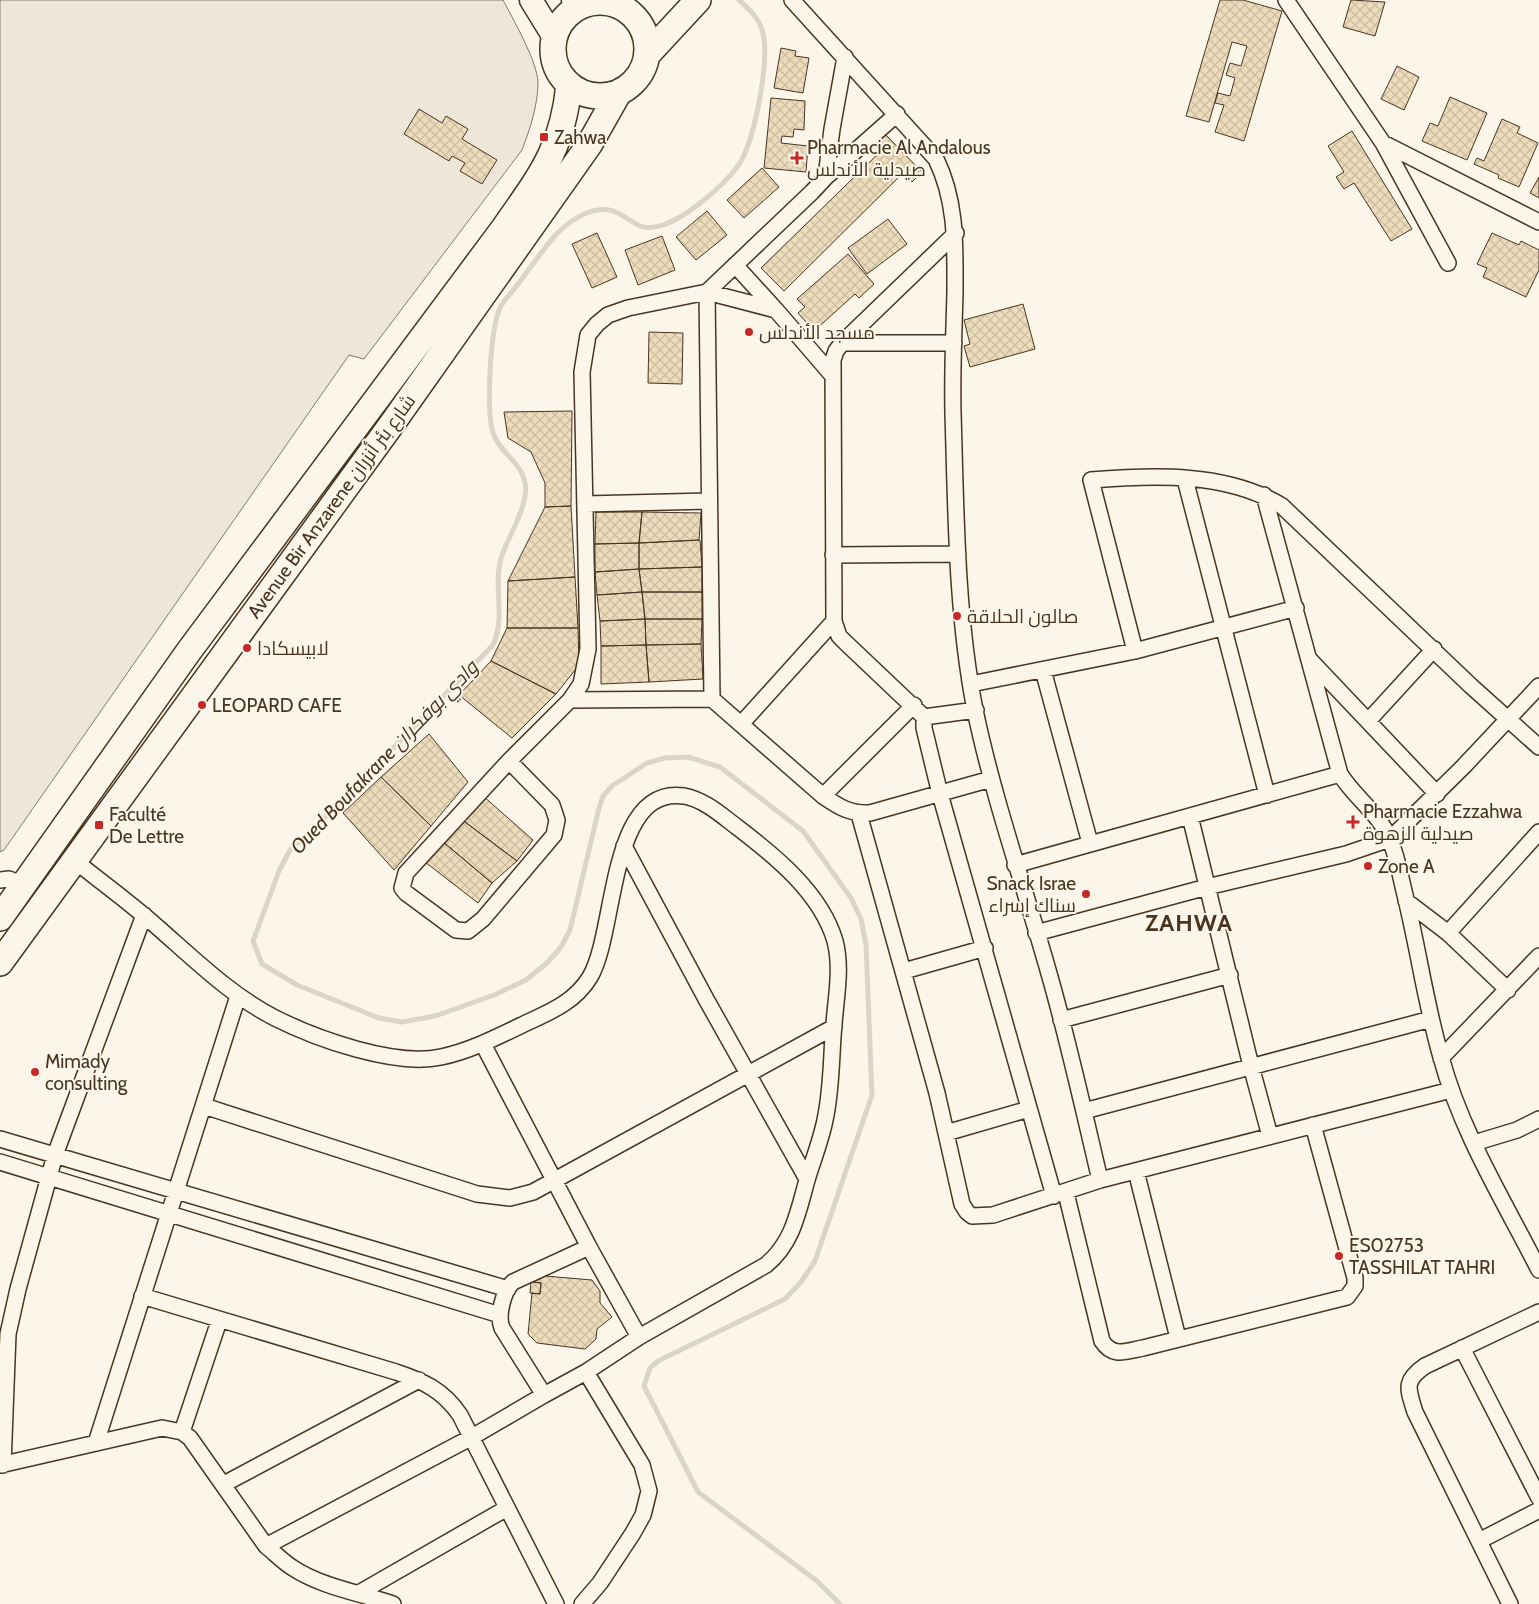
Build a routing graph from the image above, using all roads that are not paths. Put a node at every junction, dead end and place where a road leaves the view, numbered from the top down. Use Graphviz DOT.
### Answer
graph roads {
  1 [pos="531,0"];
  2 [pos="698,0"];
  3 [pos="792,0"];
  4 [pos="1286,0"];
  5 [pos="579,2"];
  6 [pos="636,5"];
  7 [pos="555,39"];
  8 [pos="647,55"];
  9 [pos="845,57"];
  10 [pos="569,84"];
  11 [pos="620,92"];
  12 [pos="897,114"];
  13 [pos="1383,143"];
  14 [pos="826,177"];
  15 [pos="1539,222"];
  16 [pos="956,233"];
  17 [pos="1448,263"];
  18 [pos="735,265"];
  19 [pos="707,292"];
  20 [pos="776,310"];
  21 [pos="842,343"];
  22 [pos="954,343"];
  23 [pos="832,375"];
  24 [pos="1185,478"];
  25 [pos="1264,495"];
  26 [pos="709,500"];
  27 [pos="585,504"];
  28 [pos="958,554"];
  29 [pos="833,555"];
  30 [pos="1296,608"];
  31 [pos="834,621"];
  32 [pos="1224,627"];
  33 [pos="1434,650"];
  34 [pos="1135,651"];
  35 [pos="1309,660"];
  36 [pos="1043,670"];
  37 [pos="972,684"];
  38 [pos="1539,686"];
  39 [pos="712,699"];
  40 [pos="570,700"];
  41 [pos="914,705"];
  42 [pos="976,710"];
  43 [pos="924,717"];
  44 [pos="1369,720"];
  45 [pos="1507,720"];
  46 [pos="742,723"];
  47 [pos="1539,747"];
  48 [pos="509,761"];
  49 [pos="1340,774"];
  50 [pos="991,779"];
  51 [pos="940,794"];
  52 [pos="1438,794"];
  53 [pos="1268,795"];
  54 [pos="823,796"];
  55 [pos="859,814"];
  56 [pos="1190,816"];
  57 [pos="1539,832"];
  58 [pos="1390,839"];
  59 [pos="1090,843"];
  60 [pos="624,846"];
  61 [pos="74,860"];
  62 [pos="1015,865"];
  63 [pos="0,880"];
  64 [pos="24,885"];
  65 [pos="1207,887"];
  66 [pos="1406,901"];
  67 [pos="144,915"];
  68 [pos="0,918"];
  69 [pos="1036,933"];
  70 [pos="1448,933"];
  71 [pos="985,948"];
  72 [pos="1539,956"];
  73 [pos="0,963"];
  74 [pos="904,971"];
  75 [pos="1230,975"];
  76 [pos="1508,990"];
  77 [pos="238,996"];
  78 [pos="1431,1019"];
  79 [pos="1061,1020"];
  80 [pos="834,1027"];
  81 [pos="483,1044"];
  82 [pos="1441,1058"];
  83 [pos="1251,1066"];
  84 [pos="746,1074"];
  85 [pos="1451,1090"];
  86 [pos="204,1106"];
  87 [pos="1029,1109"];
  88 [pos="1084,1111"];
  89 [pos="1539,1119"];
  90 [pos="1313,1125"];
  91 [pos="946,1133"];
  92 [pos="1270,1136"];
  93 [pos="0,1139"];
  94 [pos="1474,1143"];
  95 [pos="55,1155"];
  96 [pos="0,1162"];
  97 [pos="1136,1171"];
  98 [pos="49,1176"];
  99 [pos="807,1179"];
  100 [pos="555,1180"];
  101 [pos="1100,1180"];
  102 [pos="176,1191"];
  103 [pos="1060,1195"];
  104 [pos="169,1212"];
  105 [pos="589,1247"];
  106 [pos="1539,1270"];
  107 [pos="508,1288"];
  108 [pos="142,1296"];
  109 [pos="1539,1312"];
  110 [pos="500,1314"];
  111 [pos="219,1321"];
  112 [pos="639,1337"];
  113 [pos="1178,1338"];
  114 [pos="1462,1348"];
  115 [pos="586,1372"];
  116 [pos="419,1380"];
  117 [pos="544,1396"];
  118 [pos="182,1432"];
  119 [pos="472,1437"];
  120 [pos="96,1443"];
  121 [pos="1,1465"];
  122 [pos="224,1484"];
  123 [pos="1539,1498"];
  124 [pos="507,1508"];
  125 [pos="1539,1510"];
  126 [pos="1478,1541"];
  127 [pos="266,1546"];
  128 [pos="358,1593"];
  129 [pos="392,1604"];
  130 [pos="556,1604"];
  131 [pos="582,1604"];
  132 [pos="1510,1604"];
  1 -- 7 [label="main road"];
  2 -- 8 [label="main road"];
  3 -- 9 [label="street"];
  4 -- 13 [label="street"];
  5 -- 6 [label="main road"];
  5 -- 7 [label="main road"];
  6 -- 8 [label="main road"];
  7 -- 10 [label="main road"];
  8 -- 11 [label="main road"];
  9 -- 12 [label="street"];
  9 -- 14 [label="street"];
  10 -- 11 [label="main road"];
  10 -- 64 [label="main road, Avenue Bir Anzarene شارع بئر أنزران"];
  11 -- 61 [label="main road, Avenue Bir Anzarene شارع بئر أنزران"];
  12 -- 14 [label="street"];
  12 -- 16 [label="street"];
  13 -- 15 [label="street"];
  13 -- 17 [label="street"];
  14 -- 18 [label="street"];
  16 -- 21 [label="street"];
  16 -- 22 [label="street"];
  18 -- 19 [label="street"];
  18 -- 20 [label="street"];
  19 -- 20 [label="street"];
  19 -- 26 [label="street"];
  19 -- 27 [label="street"];
  20 -- 23 [label="street"];
  21 -- 22 [label="street"];
  21 -- 23 [label="street"];
  22 -- 28 [label="street"];
  23 -- 29 [label="street"];
  24 -- 25 [label="street"];
  24 -- 32 [label="street"];
  24 -- 34 [label="street"];
  25 -- 30 [label="street"];
  25 -- 33 [label="street"];
  26 -- 27 [label="street"];
  26 -- 39 [label="street"];
  27 -- 40 [label="street"];
  28 -- 29 [label="street"];
  28 -- 37 [label="street"];
  29 -- 31 [label="street"];
  30 -- 32 [label="street"];
  30 -- 35 [label="street"];
  31 -- 41 [label="street"];
  31 -- 46 [label="street"];
  32 -- 34 [label="street"];
  32 -- 53 [label="street"];
  33 -- 44 [label="street"];
  33 -- 45 [label="street"];
  34 -- 36 [label="street"];
  35 -- 44 [label="street"];
  35 -- 49 [label="street"];
  36 -- 37 [label="street"];
  36 -- 59 [label="street"];
  37 -- 42 [label="street"];
  38 -- 45 [label="street"];
  39 -- 40 [label="street"];
  39 -- 46 [label="street"];
  40 -- 48 [label="street"];
  41 -- 43 [label="street"];
  41 -- 54 [label="street"];
  42 -- 43 [label="street"];
  42 -- 50 [label="street"];
  43 -- 51 [label="street"];
  44 -- 52 [label="street"];
  45 -- 47 [label="street"];
  45 -- 52 [label="street"];
  46 -- 54 [label="street"];
  48 -- 48 [label="street"];
  49 -- 53 [label="street"];
  49 -- 58 [label="street"];
  50 -- 51 [label="street"];
  50 -- 62 [label="street"];
  51 -- 55 [label="street"];
  51 -- 71 [label="street"];
  52 -- 58 [label="street"];
  53 -- 56 [label="street"];
  54 -- 55 [label="street"];
  55 -- 74 [label="street"];
  56 -- 59 [label="street"];
  56 -- 65 [label="street"];
  57 -- 70 [label="street"];
  58 -- 65 [label="street"];
  58 -- 66 [label="street"];
  59 -- 62 [label="street"];
  60 -- 80 [label="street"];
  60 -- 81 [label="street"];
  60 -- 84 [label="street"];
  61 -- 67 [label="street"];
  61 -- 73 [label="main road, Avenue Bir Anzarene شارع بئر أنزران"];
  62 -- 69 [label="street"];
  63 -- 64 [label="street"];
  64 -- 68 [label="main road, Avenue Bir Anzarene شارع بئر أنزران"];
  65 -- 69 [label="street"];
  65 -- 75 [label="street"];
  66 -- 70 [label="street"];
  66 -- 78 [label="street"];
  67 -- 77 [label="street"];
  67 -- 95 [label="street"];
  69 -- 79 [label="street"];
  70 -- 76 [label="street"];
  71 -- 74 [label="street"];
  71 -- 87 [label="street"];
  72 -- 76 [label="street"];
  74 -- 91 [label="street"];
  75 -- 79 [label="street"];
  75 -- 83 [label="street"];
  76 -- 82 [label="street"];
  77 -- 81 [label="street"];
  77 -- 86 [label="street"];
  78 -- 82 [label="street"];
  78 -- 83 [label="street"];
  79 -- 88 [label="street"];
  80 -- 84 [label="street"];
  80 -- 99 [label="street"];
  81 -- 100 [label="street"];
  82 -- 85 [label="street"];
  83 -- 88 [label="street"];
  83 -- 92 [label="street"];
  84 -- 99 [label="street"];
  84 -- 100 [label="street"];
  85 -- 90 [label="street"];
  85 -- 94 [label="street"];
  86 -- 100 [label="street"];
  86 -- 102 [label="street"];
  87 -- 91 [label="street"];
  87 -- 103 [label="street"];
  88 -- 101 [label="street"];
  89 -- 94 [label="street"];
  90 -- 92 [label="street"];
  90 -- 113 [label="street"];
  91 -- 103 [label="street"];
  92 -- 97 [label="street"];
  93 -- 95 [label="street"];
  94 -- 106 [label="street"];
  95 -- 98 [label="street"];
  95 -- 102 [label="street"];
  96 -- 98 [label="street"];
  97 -- 101 [label="street"];
  97 -- 113 [label="street"];
  98 -- 104 [label="street"];
  98 -- 121 [label="street"];
  99 -- 112 [label="street"];
  100 -- 105 [label="street"];
  101 -- 103 [label="street"];
  102 -- 104 [label="street"];
  102 -- 107 [label="street"];
  103 -- 113 [label="street"];
  104 -- 108 [label="street"];
  104 -- 110 [label="street"];
  105 -- 107 [label="street"];
  105 -- 112 [label="street"];
  107 -- 110 [label="street"];
  108 -- 111 [label="street"];
  108 -- 120 [label="street"];
  109 -- 114 [label="street"];
  110 -- 117 [label="street"];
  111 -- 116 [label="street"];
  111 -- 118 [label="street"];
  112 -- 115 [label="street"];
  114 -- 123 [label="street"];
  114 -- 126 [label="street"];
  115 -- 117 [label="street"];
  115 -- 131 [label="street"];
  116 -- 119 [label="street"];
  116 -- 122 [label="street"];
  117 -- 119 [label="street"];
  118 -- 120 [label="street"];
  118 -- 122 [label="street"];
  119 -- 124 [label="street"];
  119 -- 127 [label="street"];
  120 -- 121 [label="street"];
  122 -- 127 [label="street"];
  124 -- 128 [label="street"];
  124 -- 130 [label="street"];
  125 -- 126 [label="street"];
  126 -- 132 [label="street"];
  127 -- 128 [label="street"];
  128 -- 129 [label="street"];
}
